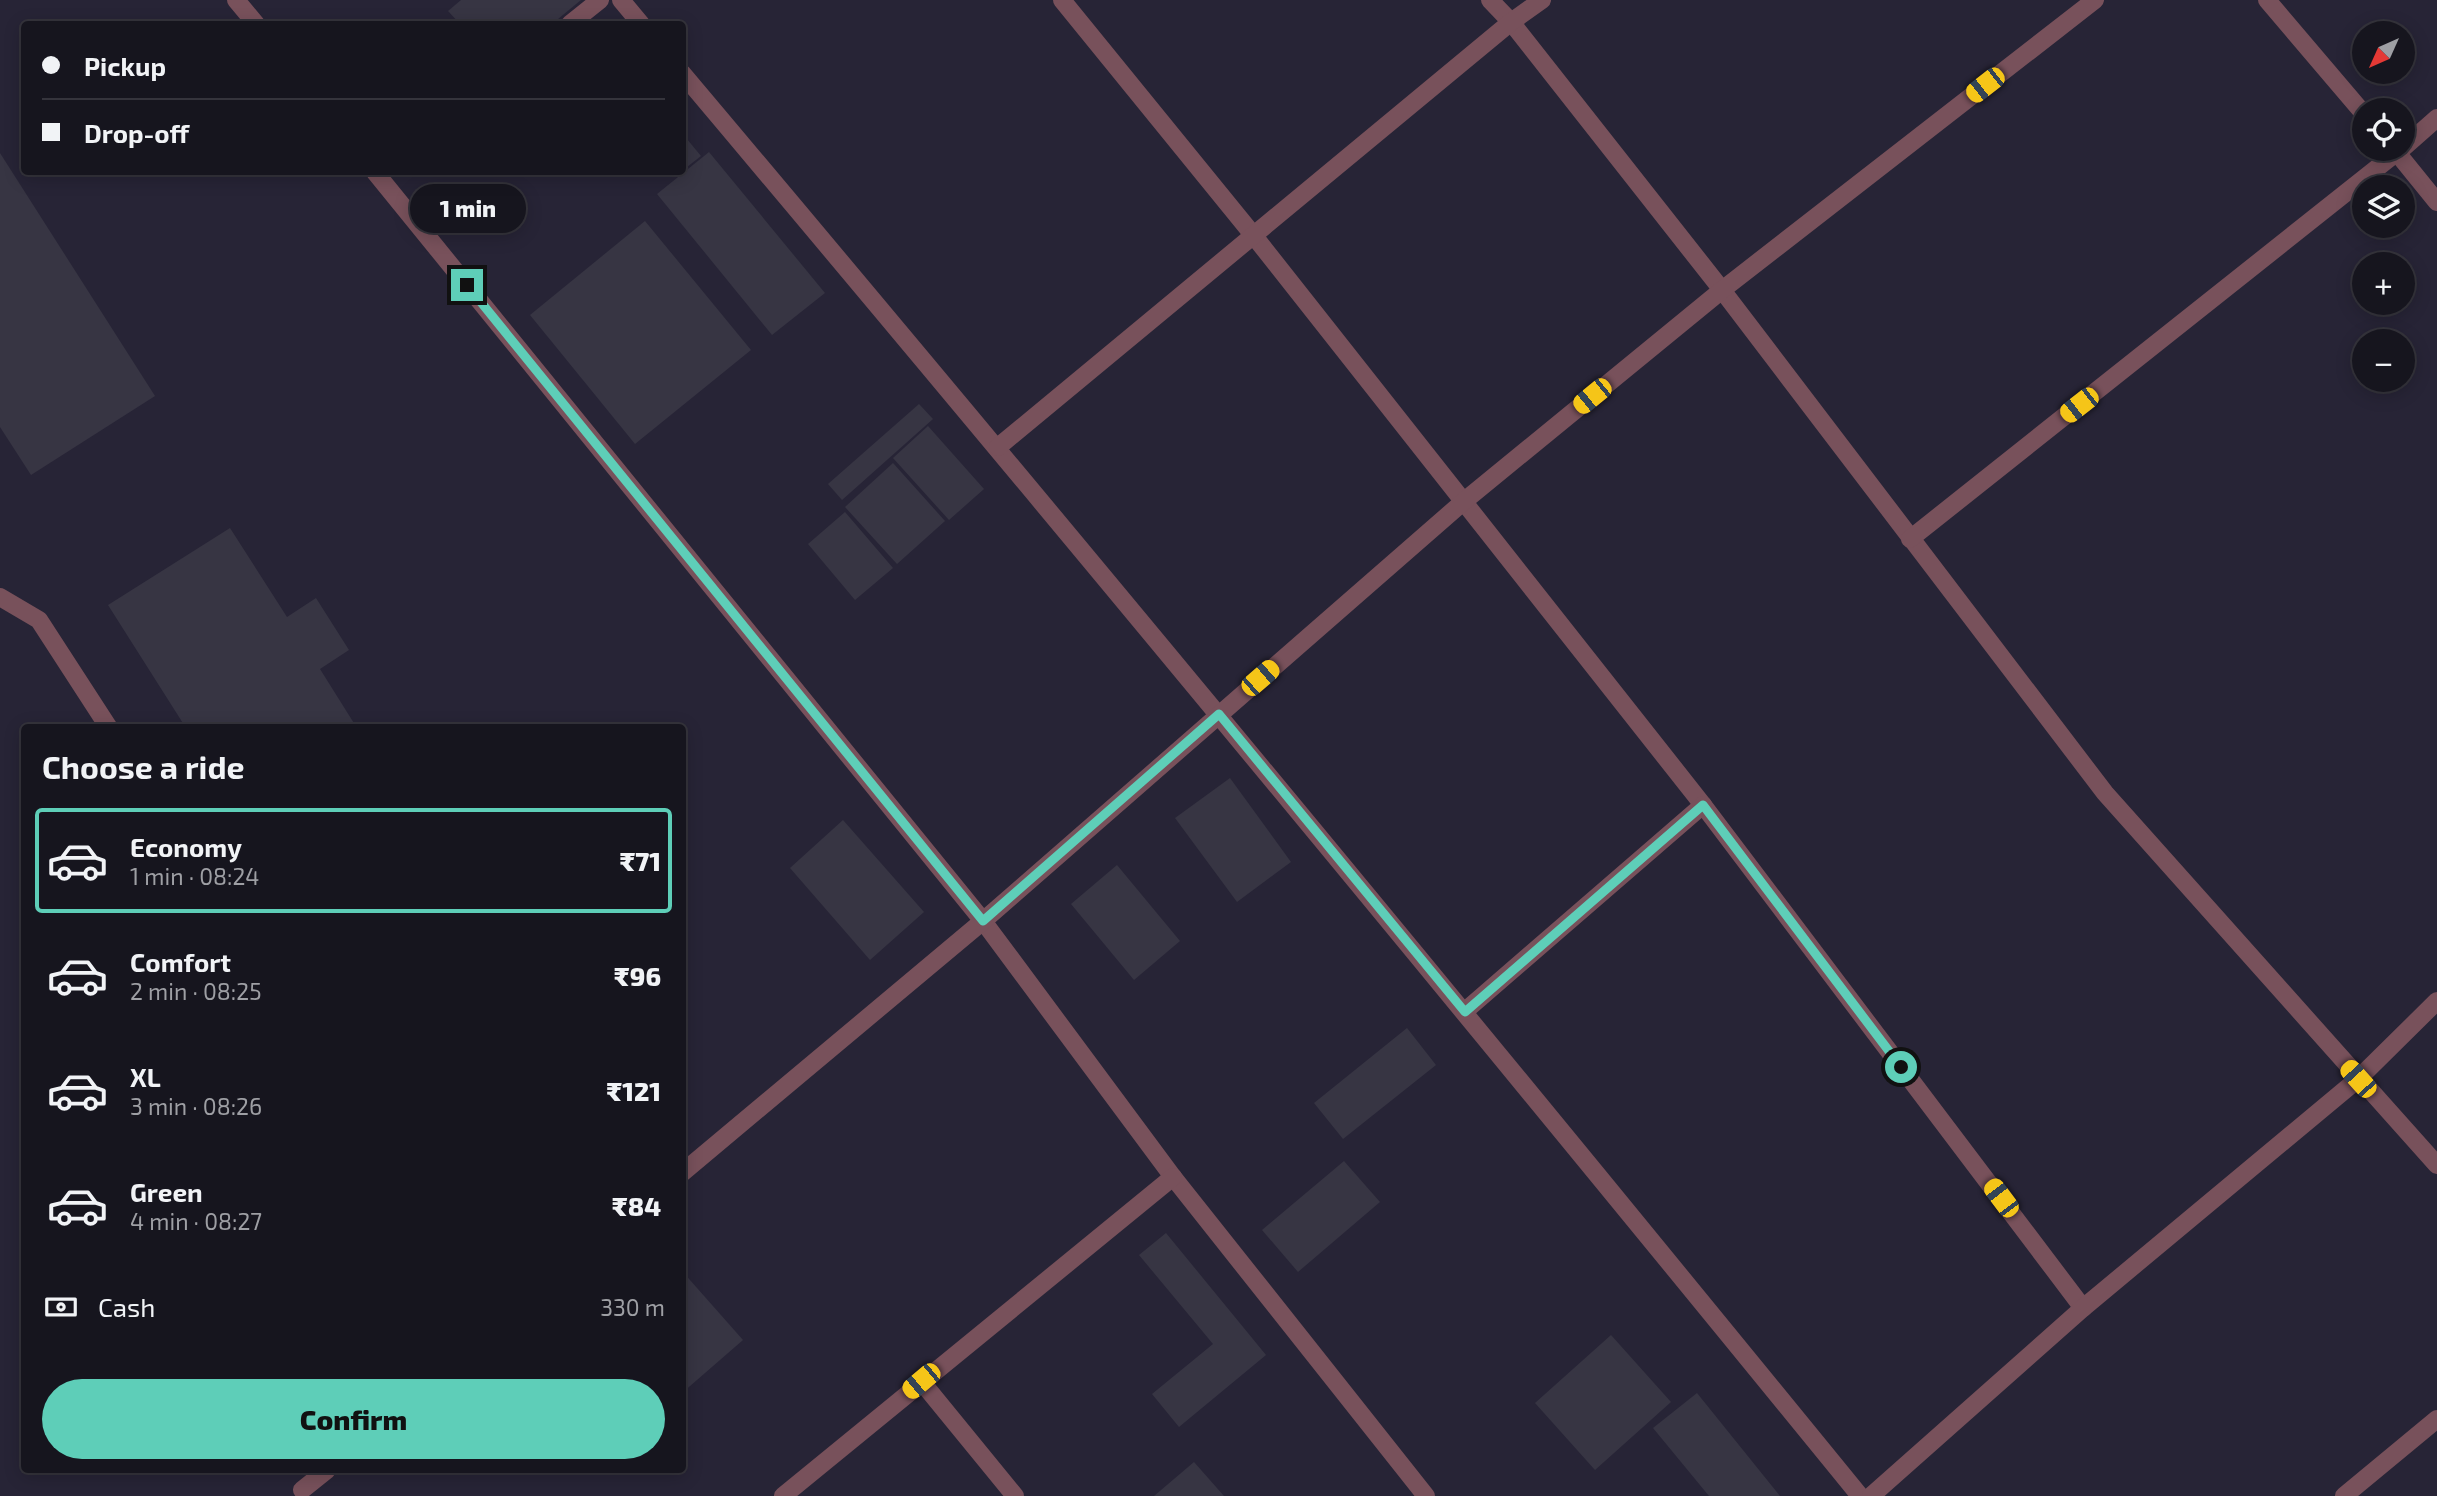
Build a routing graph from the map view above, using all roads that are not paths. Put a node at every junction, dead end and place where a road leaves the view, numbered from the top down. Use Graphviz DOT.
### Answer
graph roads {
  1 [pos="236,0"];
  2 [pos="600,0"];
  3 [pos="621,0"];
  4 [pos="1062,0"];
  5 [pos="1490,0"];
  6 [pos="1542,0"];
  7 [pos="2095,0"];
  8 [pos="2267,0"];
  9 [pos="254,21"];
  10 [pos="574,21"];
  11 [pos="638,21"];
  12 [pos="1511,22"];
  13 [pos="686,79"];
  14 [pos="2352,100"];
  15 [pos="2437,118"];
  16 [pos="2415,136"];
  17 [pos="2384,161"];
  18 [pos="2408,161"];
  19 [pos="383,175"];
  20 [pos="2437,202"];
  21 [pos="1254,236"];
  22 [pos="1722,290"];
  23 [pos="998,447"];
  24 [pos="1463,502"];
  25 [pos="1910,539"];
  26 [pos="0,597"];
  27 [pos="1219,714"];
  28 [pos="106,724"];
  29 [pos="1703,805"];
  30 [pos="983,921"];
  31 [pos="2437,1001"];
  32 [pos="1465,1012"];
  33 [pos="2358,1079"];
  34 [pos="2437,1165"];
  35 [pos="686,1170"];
  36 [pos="1172,1177"];
  37 [pos="2083,1308"];
  38 [pos="921,1381"];
  39 [pos="2437,1419"];
  40 [pos="323,1473"];
  41 [pos="302,1490"];
  42 [pos="783,1496"];
  43 [pos="1016,1496"];
  44 [pos="1426,1496"];
  45 [pos="1860,1496"];
  46 [pos="1871,1496"];
  47 [pos="2344,1496"];
  1 -- 9 [label="street"];
  2 -- 10 [label="street"];
  3 -- 11 [label="street"];
  4 -- 21 [label="street"];
  5 -- 12 [label="street"];
  6 -- 12 [label="street"];
  7 -- 22 [label="street"];
  8 -- 14 [label="street"];
  12 -- 21 [label="street"];
  12 -- 22 [label="street"];
  13 -- 23 [label="street"];
  15 -- 16 [label="street"];
  17 -- 25 [label="street"];
  18 -- 20 [label="street"];
  19 -- 30 [label="street"];
  21 -- 23 [label="street"];
  21 -- 24 [label="street"];
  22 -- 24 [label="street"];
  22 -- 25 [label="street"];
  23 -- 27 [label="street"];
  24 -- 27 [label="street"];
  24 -- 29 [label="street"];
  25 -- 33 [label="street"];
  26 -- 28 [label="street"];
  27 -- 30 [label="street"];
  27 -- 32 [label="street"];
  29 -- 32 [label="street"];
  29 -- 37 [label="street"];
  30 -- 35 [label="street"];
  30 -- 36 [label="street"];
  31 -- 33 [label="street"];
  32 -- 45 [label="street"];
  33 -- 34 [label="street"];
  33 -- 37 [label="street"];
  36 -- 38 [label="street"];
  36 -- 44 [label="street"];
  37 -- 46 [label="street"];
  38 -- 42 [label="street"];
  38 -- 43 [label="street"];
  39 -- 47 [label="street"];
  40 -- 41 [label="street"];
}
